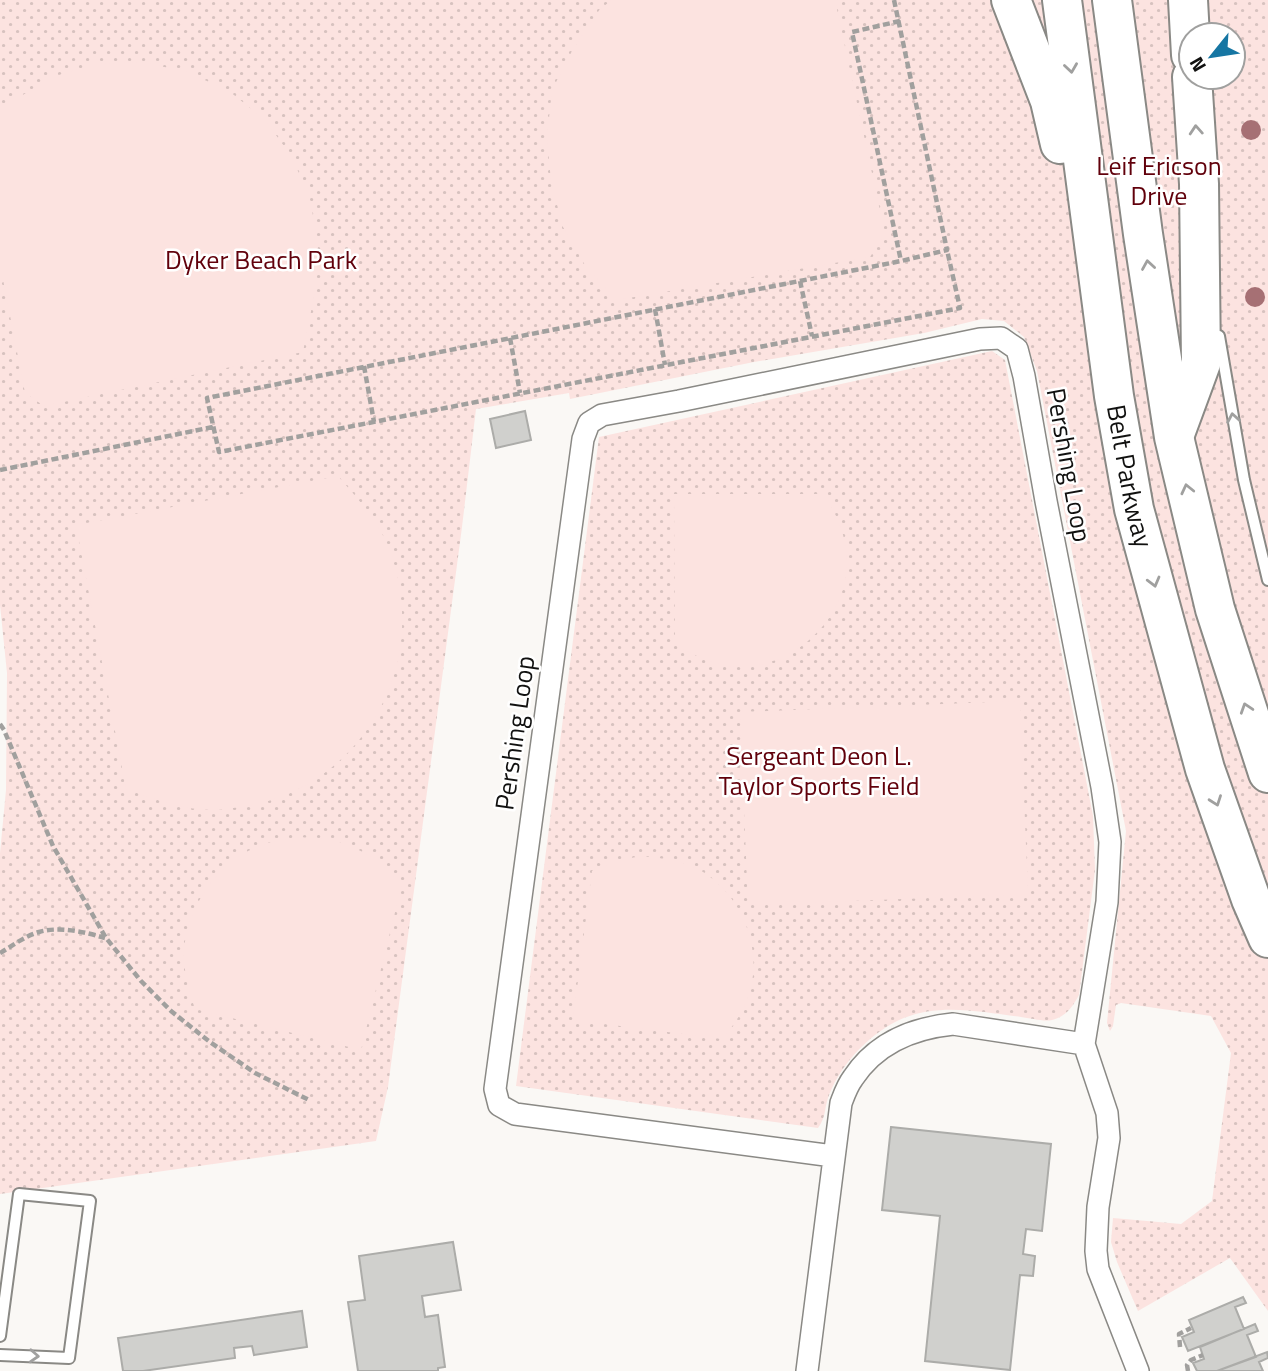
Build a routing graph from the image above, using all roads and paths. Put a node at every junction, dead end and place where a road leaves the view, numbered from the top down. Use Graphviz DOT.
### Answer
graph roads {
  1 [pos="894,0"];
  2 [pos="1011,0"];
  3 [pos="1062,0"];
  4 [pos="1112,0"];
  5 [pos="1188,0"];
  6 [pos="900,21"];
  7 [pos="1189,21"];
  8 [pos="1193,91"];
  9 [pos="1199,184"];
  10 [pos="947,250"];
  11 [pos="901,261"];
  12 [pos="1211,264"];
  13 [pos="800,281"];
  14 [pos="655,309"];
  15 [pos="1217,318"];
  16 [pos="1106,336"];
  17 [pos="812,337"];
  18 [pos="510,338"];
  19 [pos="665,365"];
  20 [pos="364,366"];
  21 [pos="520,393"];
  22 [pos="374,422"];
  23 [pos="213,426"];
  24 [pos="1174,437"];
  25 [pos="0,470"];
  26 [pos="1268,580"];
  27 [pos="0,724"];
  28 [pos="1268,773"];
  29 [pos="106,938"];
  30 [pos="1268,938"];
  31 [pos="0,953"];
  32 [pos="1084,1044"];
  33 [pos="309,1100"];
  34 [pos="833,1156"];
  35 [pos="1191,1328"];
  36 [pos="0,1336"];
  37 [pos="1180,1348"];
  38 [pos="0,1355"];
  39 [pos="1203,1355"];
  40 [pos="807,1371"];
  41 [pos="1138,1371"];
  42 [pos="1188,1371"];
  1 -- 6 [label="path"];
  2 -- 16 [label="highway"];
  3 -- 16 [label="highway, Belt Parkway, one-way"];
  24 -- 4 [label="highway, Belt Parkway, one-way"];
  5 -- 7 [label="highway"];
  6 -- 10 [label="path"];
  6 -- 11 [label="path"];
  9 -- 8 [label="highway, one-way"];
  9 -- 12 [label="lane"];
  9 -- 24 [label="highway"];
  10 -- 11 [label="path"];
  10 -- 17 [label="path"];
  11 -- 13 [label="path"];
  13 -- 14 [label="path"];
  13 -- 17 [label="path"];
  14 -- 18 [label="path"];
  14 -- 19 [label="path"];
  26 -- 15 [label="lane, one-way"];
  16 -- 30 [label="highway, Belt Parkway, one-way"];
  17 -- 19 [label="path"];
  18 -- 20 [label="path"];
  18 -- 21 [label="path"];
  19 -- 21 [label="path"];
  20 -- 22 [label="path"];
  20 -- 23 [label="path"];
  21 -- 22 [label="path"];
  22 -- 23 [label="path"];
  23 -- 25 [label="path"];
  28 -- 24 [label="highway, Belt Parkway, one-way"];
  27 -- 29 [label="path"];
  29 -- 31 [label="path"];
  29 -- 33 [label="path"];
  32 -- 34 [label="street"];
  32 -- 34 [label="street, Pershing Loop"];
  32 -- 41 [label="street"];
  34 -- 40 [label="street"];
  35 -- 37 [label="path"];
  38 -- 36 [label="lane, one-way"];
  39 -- 42 [label="path"];
}
